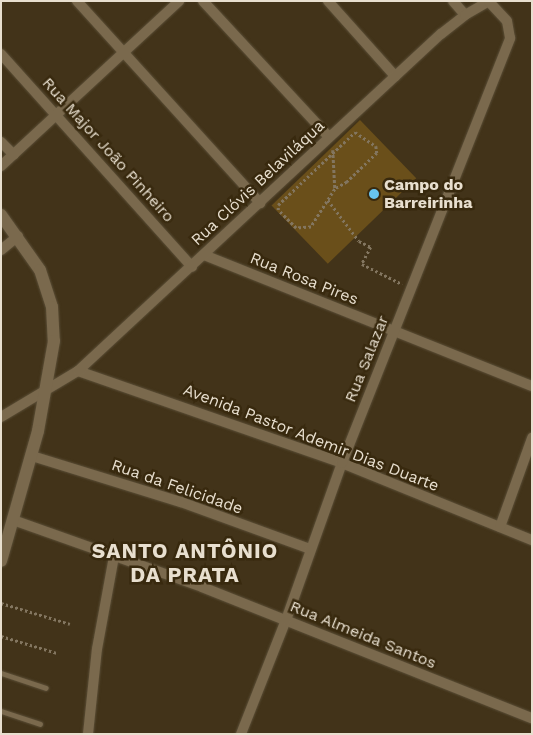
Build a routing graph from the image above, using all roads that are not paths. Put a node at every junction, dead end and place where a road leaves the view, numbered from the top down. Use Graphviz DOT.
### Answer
graph roads {
  1 [pos="77,1"];
  2 [pos="179,1"];
  3 [pos="203,1"];
  4 [pos="328,1"];
  5 [pos="453,1"];
  6 [pos="489,2"];
  7 [pos="465,15"];
  8 [pos="124,52"];
  9 [pos="1,54"];
  10 [pos="395,76"];
  11 [pos="58,114"];
  12 [pos="329,137"];
  13 [pos="1,142"];
  14 [pos="14,155"];
  15 [pos="1,166"];
  16 [pos="260,203"];
  17 [pos="1,215"];
  18 [pos="18,236"];
  19 [pos="1,250"];
  20 [pos="204,255"];
  21 [pos="192,267"];
  22 [pos="394,332"];
  23 [pos="78,370"];
  24 [pos="532,386"];
  25 [pos="48,387"];
  26 [pos="1,417"];
  27 [pos="532,438"];
  28 [pos="32,456"];
  29 [pos="342,462"];
  30 [pos="14,520"];
  31 [pos="500,527"];
  32 [pos="532,540"];
  33 [pos="310,550"];
  34 [pos="114,556"];
  35 [pos="1,561"];
  36 [pos="286,620"];
  37 [pos="1,673"];
  38 [pos="46,688"];
  39 [pos="1,711"];
  40 [pos="532,718"];
  41 [pos="40,724"];
  42 [pos="88,734"];
  43 [pos="241,734"];
  1 -- 8 [label="street"];
  2 -- 8 [label="street"];
  3 -- 12 [label="street"];
  4 -- 10 [label="street"];
  5 -- 7 [label="street"];
  6 -- 7 [label="street, Rua Clóvis Belaviláqua"];
  6 -- 22 [label="street, Rua Salazar"];
  7 -- 10 [label="street, Rua Clóvis Belaviláqua"];
  8 -- 11 [label="street"];
  8 -- 16 [label="street"];
  9 -- 11 [label="street, Rua Major João Pinheiro"];
  10 -- 12 [label="street, Rua Clóvis Belaviláqua"];
  11 -- 14 [label="street"];
  11 -- 21 [label="street, Rua Major João Pinheiro"];
  12 -- 16 [label="street, Rua Clóvis Belaviláqua"];
  13 -- 14 [label="street"];
  14 -- 15 [label="street"];
  16 -- 20 [label="street, Rua Clóvis Belaviláqua"];
  17 -- 18 [label="main road"];
  18 -- 19 [label="street"];
  18 -- 25 [label="main road"];
  20 -- 21 [label="street, Rua Clóvis Belaviláqua"];
  20 -- 22 [label="street, Rua Rosa Pires"];
  21 -- 23 [label="street, Rua Clóvis Belaviláqua"];
  22 -- 24 [label="street, Rua Rosa Pires"];
  22 -- 29 [label="street, Rua Salazar"];
  23 -- 25 [label="street, Rua Clóvis Belaviláqua"];
  23 -- 29 [label="street, Avenida Pastor Ademir Dias Duarte"];
  25 -- 26 [label="street, Rua Clóvis Belaviláqua"];
  25 -- 28 [label="main road"];
  27 -- 31 [label="street"];
  28 -- 30 [label="main road"];
  28 -- 33 [label="street, Rua da Felicidade"];
  29 -- 31 [label="street, Avenida Pastor Ademir Dias Duarte"];
  29 -- 33 [label="street, Rua Salazar"];
  30 -- 34 [label="street, Rua Almeida Santos"];
  30 -- 35 [label="main road"];
  31 -- 32 [label="street, Avenida Pastor Ademir Dias Duarte"];
  33 -- 36 [label="street, Rua Salazar"];
  34 -- 36 [label="street, Rua Almeida Santos"];
  34 -- 42 [label="street"];
  36 -- 40 [label="street, Rua Almeida Santos"];
  36 -- 43 [label="street, Rua Salazar"];
  37 -- 38 [label="lane"];
  39 -- 41 [label="lane"];
}
